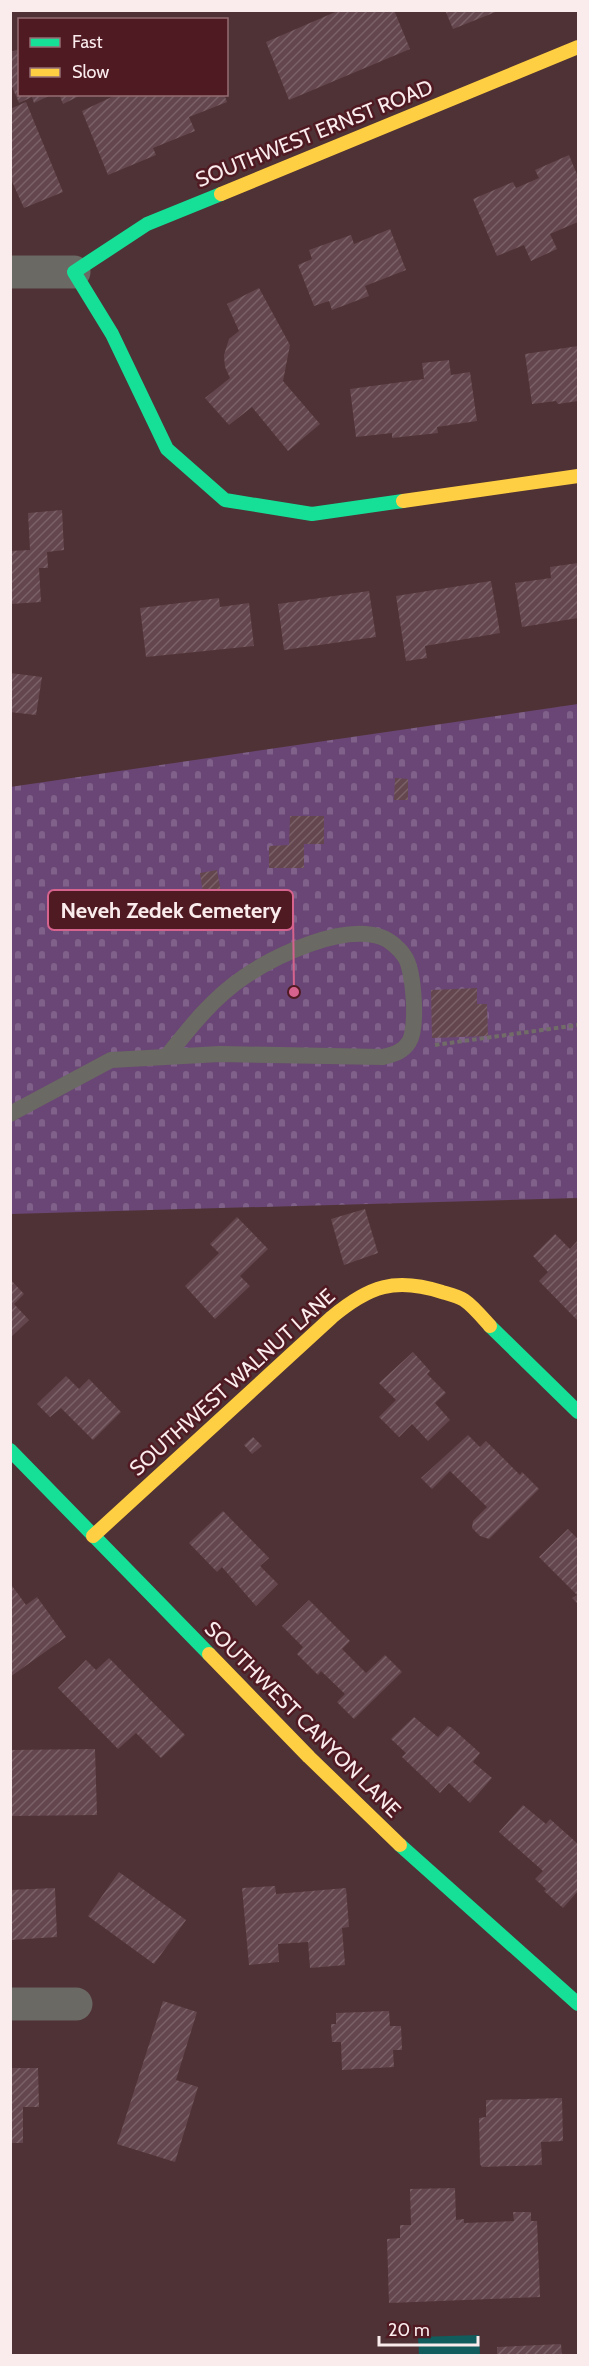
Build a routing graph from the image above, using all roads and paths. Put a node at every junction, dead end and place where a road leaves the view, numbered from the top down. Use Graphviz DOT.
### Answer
graph roads {
  1 [pos="579,47"];
  2 [pos="10,272"];
  3 [pos="74,272"];
  4 [pos="579,476"];
  5 [pos="579,1025"];
  6 [pos="411,1040"];
  7 [pos="168,1055"];
  8 [pos="10,1114"];
  9 [pos="579,1412"];
  10 [pos="10,1450"];
  11 [pos="93,1536"];
  12 [pos="10,2004"];
  13 [pos="76,2004"];
  14 [pos="579,2004"];
  1 -- 3 [label="street, SOUTHWEST ERNST ROAD"];
  2 -- 3 [label="street"];
  3 -- 4 [label="street"];
  5 -- 6 [label="path"];
  6 -- 7 [label="lane"];
  6 -- 7 [label="lane"];
  7 -- 8 [label="lane"];
  9 -- 11 [label="street, SOUTHWEST WALNUT LANE"];
  10 -- 11 [label="street, SOUTHWEST CANYON LANE"];
  11 -- 14 [label="street, SOUTHWEST CANYON LANE"];
  12 -- 13 [label="street"];
}
